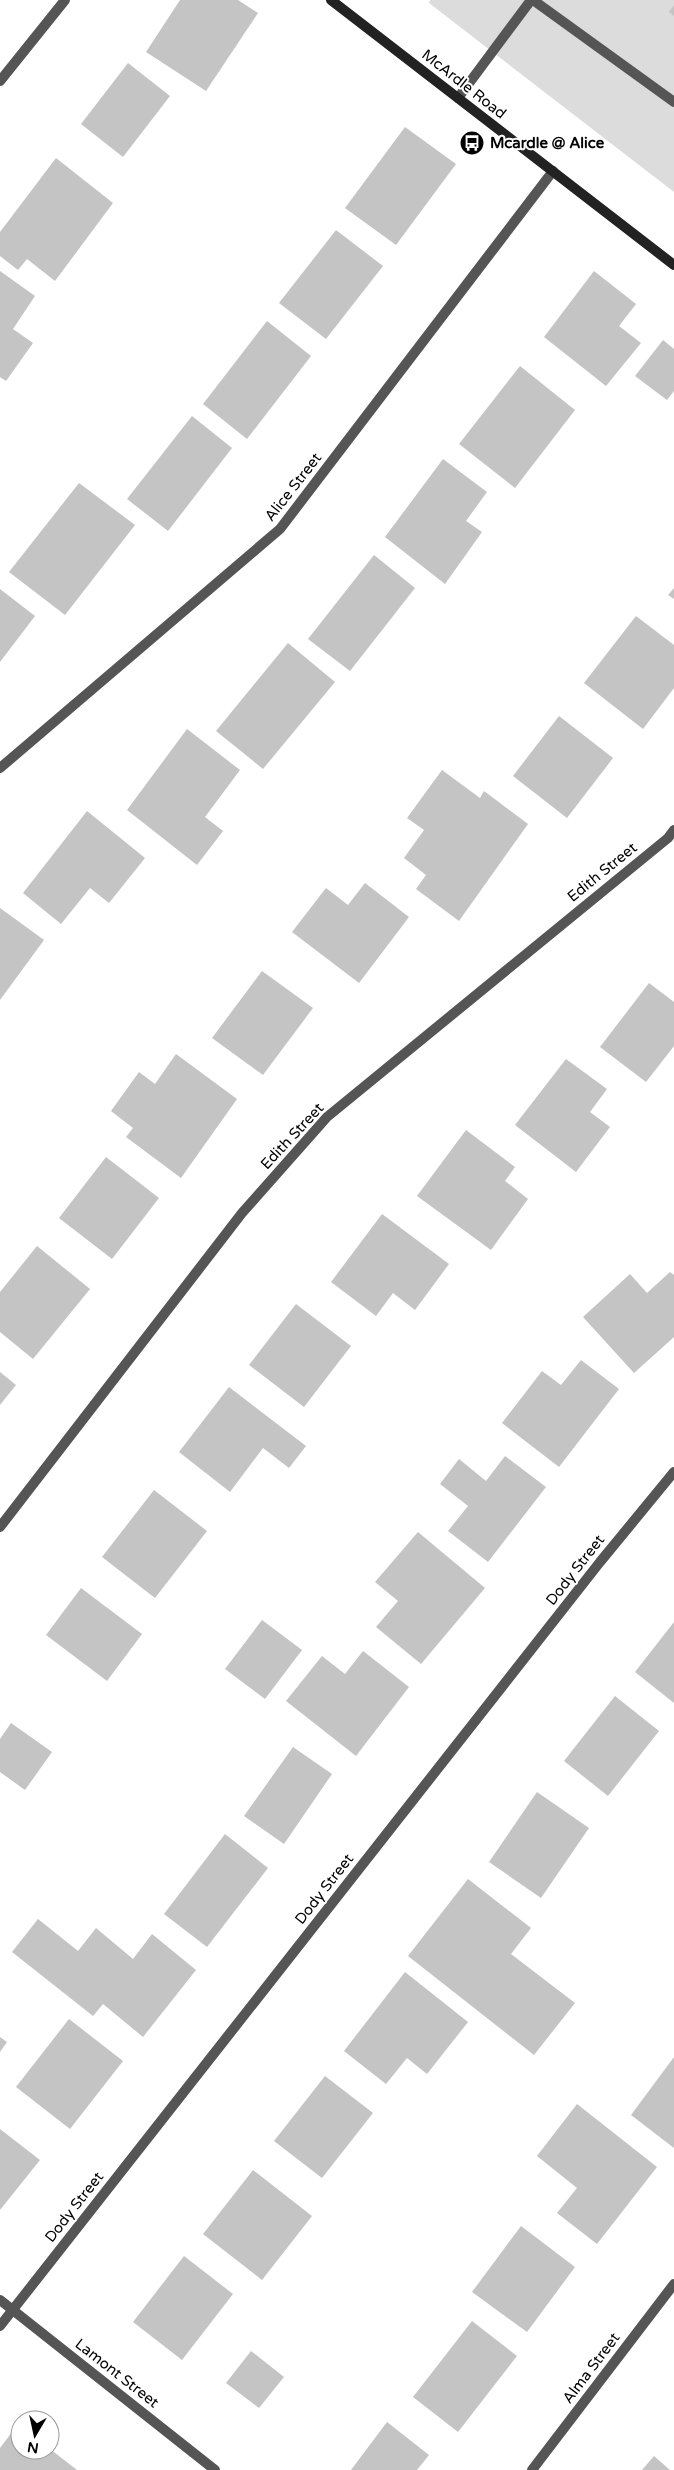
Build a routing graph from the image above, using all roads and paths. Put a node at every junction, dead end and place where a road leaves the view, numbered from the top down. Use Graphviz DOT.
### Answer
graph roads {
  1 [pos="65,0"];
  2 [pos="330,0"];
  3 [pos="532,0"];
  4 [pos="0,81"];
  5 [pos="458,98"];
  6 [pos="674,102"];
  7 [pos="553,171"];
  8 [pos="674,265"];
  9 [pos="0,768"];
  10 [pos="674,830"];
  11 [pos="674,1472"];
  12 [pos="0,1527"];
  13 [pos="674,2284"];
  14 [pos="0,2300"];
  15 [pos="13,2309"];
  16 [pos="0,2326"];
  17 [pos="216,2470"];
  18 [pos="532,2470"];
  1 -- 4 [label="street"];
  2 -- 5 [label="main road, McArdle Road"];
  3 -- 5 [label="street"];
  3 -- 6 [label="street"];
  5 -- 7 [label="main road, McArdle Road"];
  7 -- 8 [label="main road, McArdle Road"];
  7 -- 9 [label="street, Alice Street"];
  10 -- 12 [label="street, Edith Street"];
  11 -- 15 [label="street, Dody Street"];
  13 -- 18 [label="street, Alma Street"];
  14 -- 15 [label="street, Lamont Street"];
  15 -- 16 [label="street, Dody Street"];
  15 -- 17 [label="street, Lamont Street"];
}
